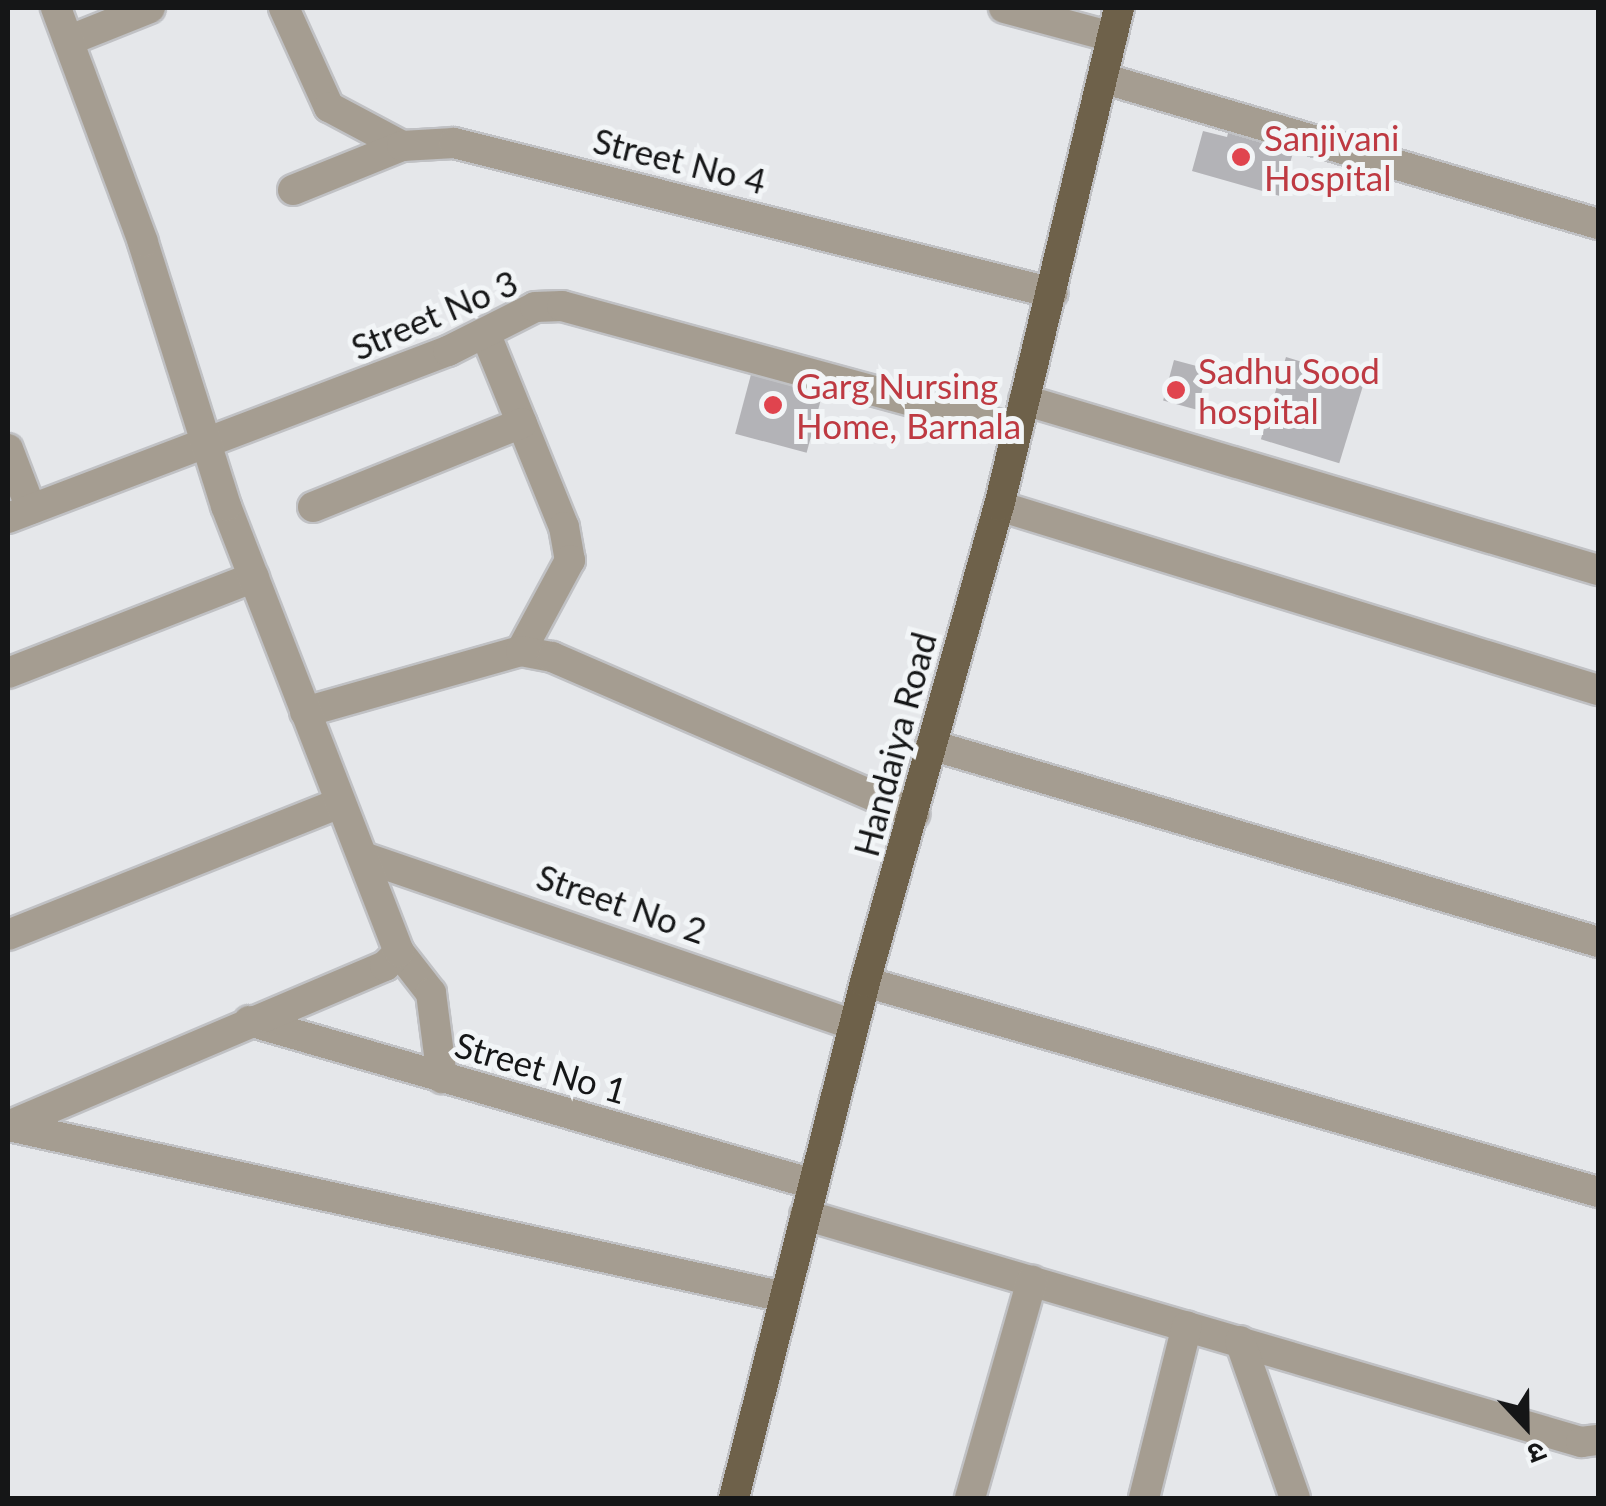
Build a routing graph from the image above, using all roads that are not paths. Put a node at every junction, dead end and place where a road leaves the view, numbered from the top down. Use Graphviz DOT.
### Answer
graph roads {
  1 [pos="56,8"];
  2 [pos="150,8"];
  3 [pos="284,8"];
  4 [pos="1004,8"];
  5 [pos="1116,22"];
  6 [pos="70,40"];
  7 [pos="1102,78"];
  8 [pos="402,146"];
  9 [pos="293,190"];
  10 [pos="1598,224"];
  11 [pos="1053,293"];
  12 [pos="486,334"];
  13 [pos="1020,415"];
  14 [pos="522,422"];
  15 [pos="206,447"];
  16 [pos="8,450"];
  17 [pos="999,506"];
  18 [pos="313,507"];
  19 [pos="19,513"];
  20 [pos="1598,570"];
  21 [pos="254,577"];
  22 [pos="521,651"];
  23 [pos="8,673"];
  24 [pos="1598,690"];
  25 [pos="305,712"];
  26 [pos="931,745"];
  27 [pos="340,802"];
  28 [pos="914,814"];
  29 [pos="363,857"];
  30 [pos="8,936"];
  31 [pos="1598,942"];
  32 [pos="399,952"];
  33 [pos="865,982"];
  34 [pos="250,1021"];
  35 [pos="854,1024"];
  36 [pos="442,1078"];
  37 [pos="8,1126"];
  38 [pos="814,1184"];
  39 [pos="1598,1192"];
  40 [pos="805,1215"];
  41 [pos="1032,1281"];
  42 [pos="784,1298"];
  43 [pos="1187,1326"];
  44 [pos="1240,1341"];
  45 [pos="1598,1440"];
  46 [pos="734,1498"];
  47 [pos="970,1498"];
  48 [pos="1144,1498"];
  49 [pos="1295,1498"];
  1 -- 6 [label="street"];
  2 -- 6 [label="street"];
  3 -- 8 [label="street"];
  4 -- 5 [label="street"];
  5 -- 7 [label="main road, Handaiya Road"];
  6 -- 15 [label="street"];
  7 -- 10 [label="street"];
  7 -- 11 [label="main road, Handaiya Road"];
  8 -- 9 [label="street, Street No 4"];
  8 -- 11 [label="street, Street No 4"];
  11 -- 13 [label="main road, Handaiya Road"];
  12 -- 13 [label="street, Street No 3"];
  12 -- 14 [label="street"];
  12 -- 15 [label="street, Street No 3"];
  13 -- 17 [label="main road, Handaiya Road"];
  13 -- 20 [label="street, Street No 3"];
  14 -- 18 [label="street"];
  14 -- 22 [label="street"];
  15 -- 19 [label="street, Street No 3"];
  15 -- 21 [label="street"];
  16 -- 19 [label="street"];
  17 -- 24 [label="street"];
  17 -- 26 [label="main road, Handaiya Road"];
  21 -- 23 [label="street"];
  21 -- 25 [label="street"];
  22 -- 25 [label="street"];
  22 -- 28 [label="street"];
  25 -- 27 [label="street"];
  26 -- 28 [label="main road, Handaiya Road"];
  26 -- 31 [label="street"];
  27 -- 29 [label="street"];
  27 -- 30 [label="street"];
  28 -- 33 [label="main road, Handaiya Road"];
  29 -- 32 [label="street"];
  29 -- 35 [label="street, Street No 2"];
  32 -- 34 [label="street"];
  32 -- 36 [label="street"];
  33 -- 35 [label="main road, Handaiya Road"];
  33 -- 39 [label="street"];
  34 -- 36 [label="street, Street No 1"];
  34 -- 37 [label="street"];
  35 -- 38 [label="main road, Handaiya Road"];
  36 -- 38 [label="street, Street No 1"];
  37 -- 42 [label="street"];
  38 -- 40 [label="main road, Handaiya Road"];
  40 -- 41 [label="street"];
  40 -- 42 [label="main road, Handaiya Road"];
  41 -- 43 [label="street"];
  41 -- 47 [label="street"];
  42 -- 46 [label="main road, Handaiya Road"];
  43 -- 44 [label="street"];
  43 -- 48 [label="street"];
  44 -- 45 [label="street"];
  44 -- 49 [label="street"];
}
